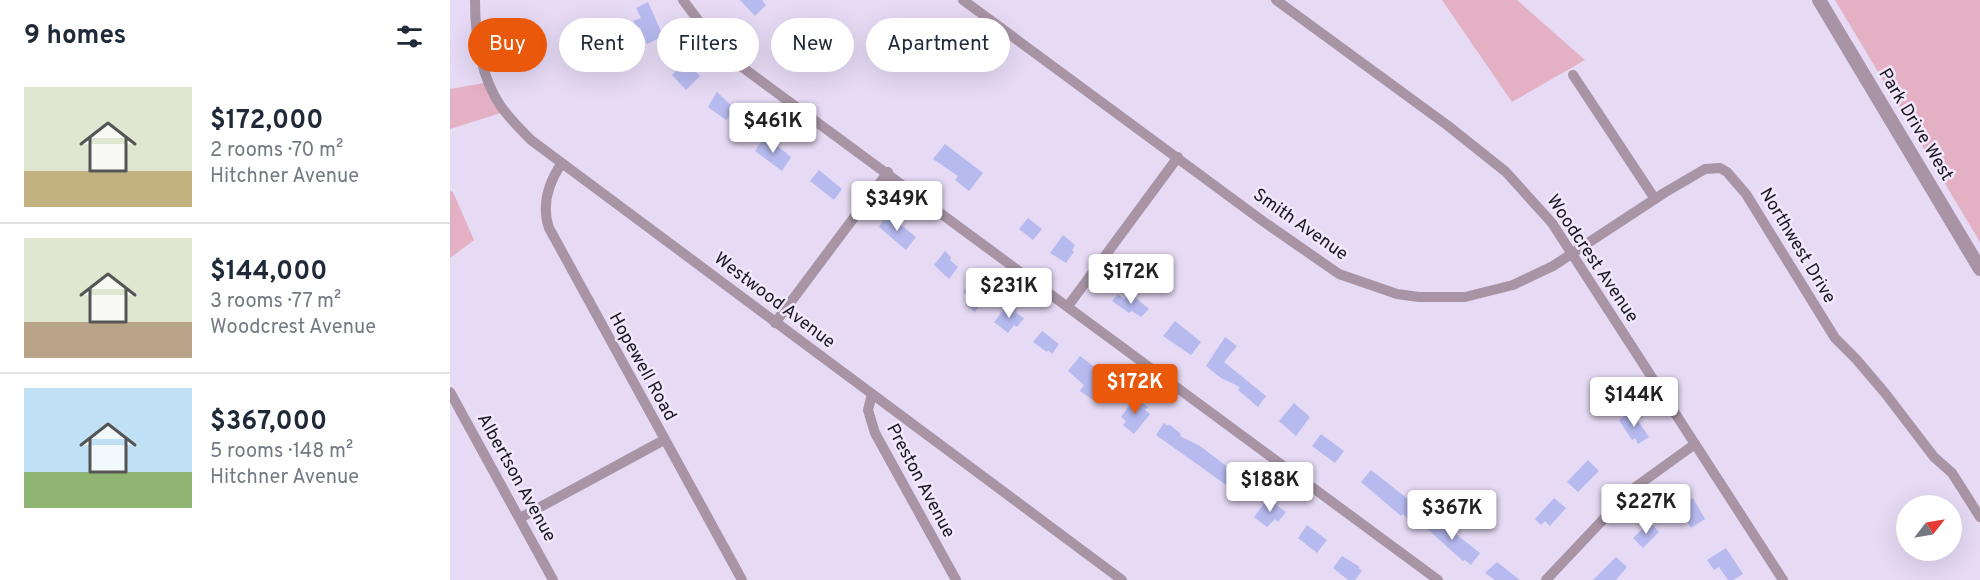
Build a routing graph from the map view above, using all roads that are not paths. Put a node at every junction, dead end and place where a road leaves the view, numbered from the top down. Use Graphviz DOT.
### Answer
graph roads {
  1 [pos="475,0"];
  2 [pos="683,0"];
  3 [pos="963,0"];
  4 [pos="1276,0"];
  5 [pos="1819,0"];
  6 [pos="1573,75"];
  7 [pos="1178,157"];
  8 [pos="561,164"];
  9 [pos="888,172"];
  10 [pos="1655,199"];
  11 [pos="1572,254"];
  12 [pos="1980,269"];
  13 [pos="1068,306"];
  14 [pos="775,323"];
  15 [pos="450,392"];
  16 [pos="872,394"];
  17 [pos="664,440"];
  18 [pos="1695,444"];
  19 [pos="1980,517"];
  20 [pos="520,518"];
  21 [pos="1108,577"];
  22 [pos="554,580"];
  23 [pos="742,580"];
  24 [pos="956,580"];
  25 [pos="1122,580"];
  26 [pos="1438,580"];
  27 [pos="1546,580"];
  28 [pos="1783,580"];
  1 -- 8 [label="street, Westwood Avenue"];
  2 -- 9 [label="street"];
  3 -- 7 [label="street, Smith Avenue"];
  4 -- 11 [label="street, Woodcrest Avenue"];
  5 -- 12 [label="street, Park Drive West"];
  6 -- 10 [label="street"];
  7 -- 11 [label="street, Smith Avenue"];
  7 -- 13 [label="street"];
  8 -- 14 [label="street, Westwood Avenue"];
  8 -- 17 [label="street, Hopewell Road"];
  9 -- 13 [label="street"];
  9 -- 14 [label="street"];
  10 -- 11 [label="street, Smith Avenue"];
  10 -- 19 [label="street, Northwest Drive"];
  11 -- 18 [label="street, Woodcrest Avenue"];
  13 -- 26 [label="street"];
  14 -- 16 [label="street, Westwood Avenue"];
  15 -- 20 [label="street, Albertson Avenue"];
  16 -- 21 [label="street, Westwood Avenue"];
  16 -- 24 [label="street, Preston Avenue"];
  17 -- 20 [label="street"];
  17 -- 23 [label="street, Hopewell Road"];
  18 -- 27 [label="street"];
  18 -- 28 [label="street, Woodcrest Avenue"];
  20 -- 22 [label="street, Albertson Avenue"];
  21 -- 25 [label="street, Westwood Avenue"];
}
